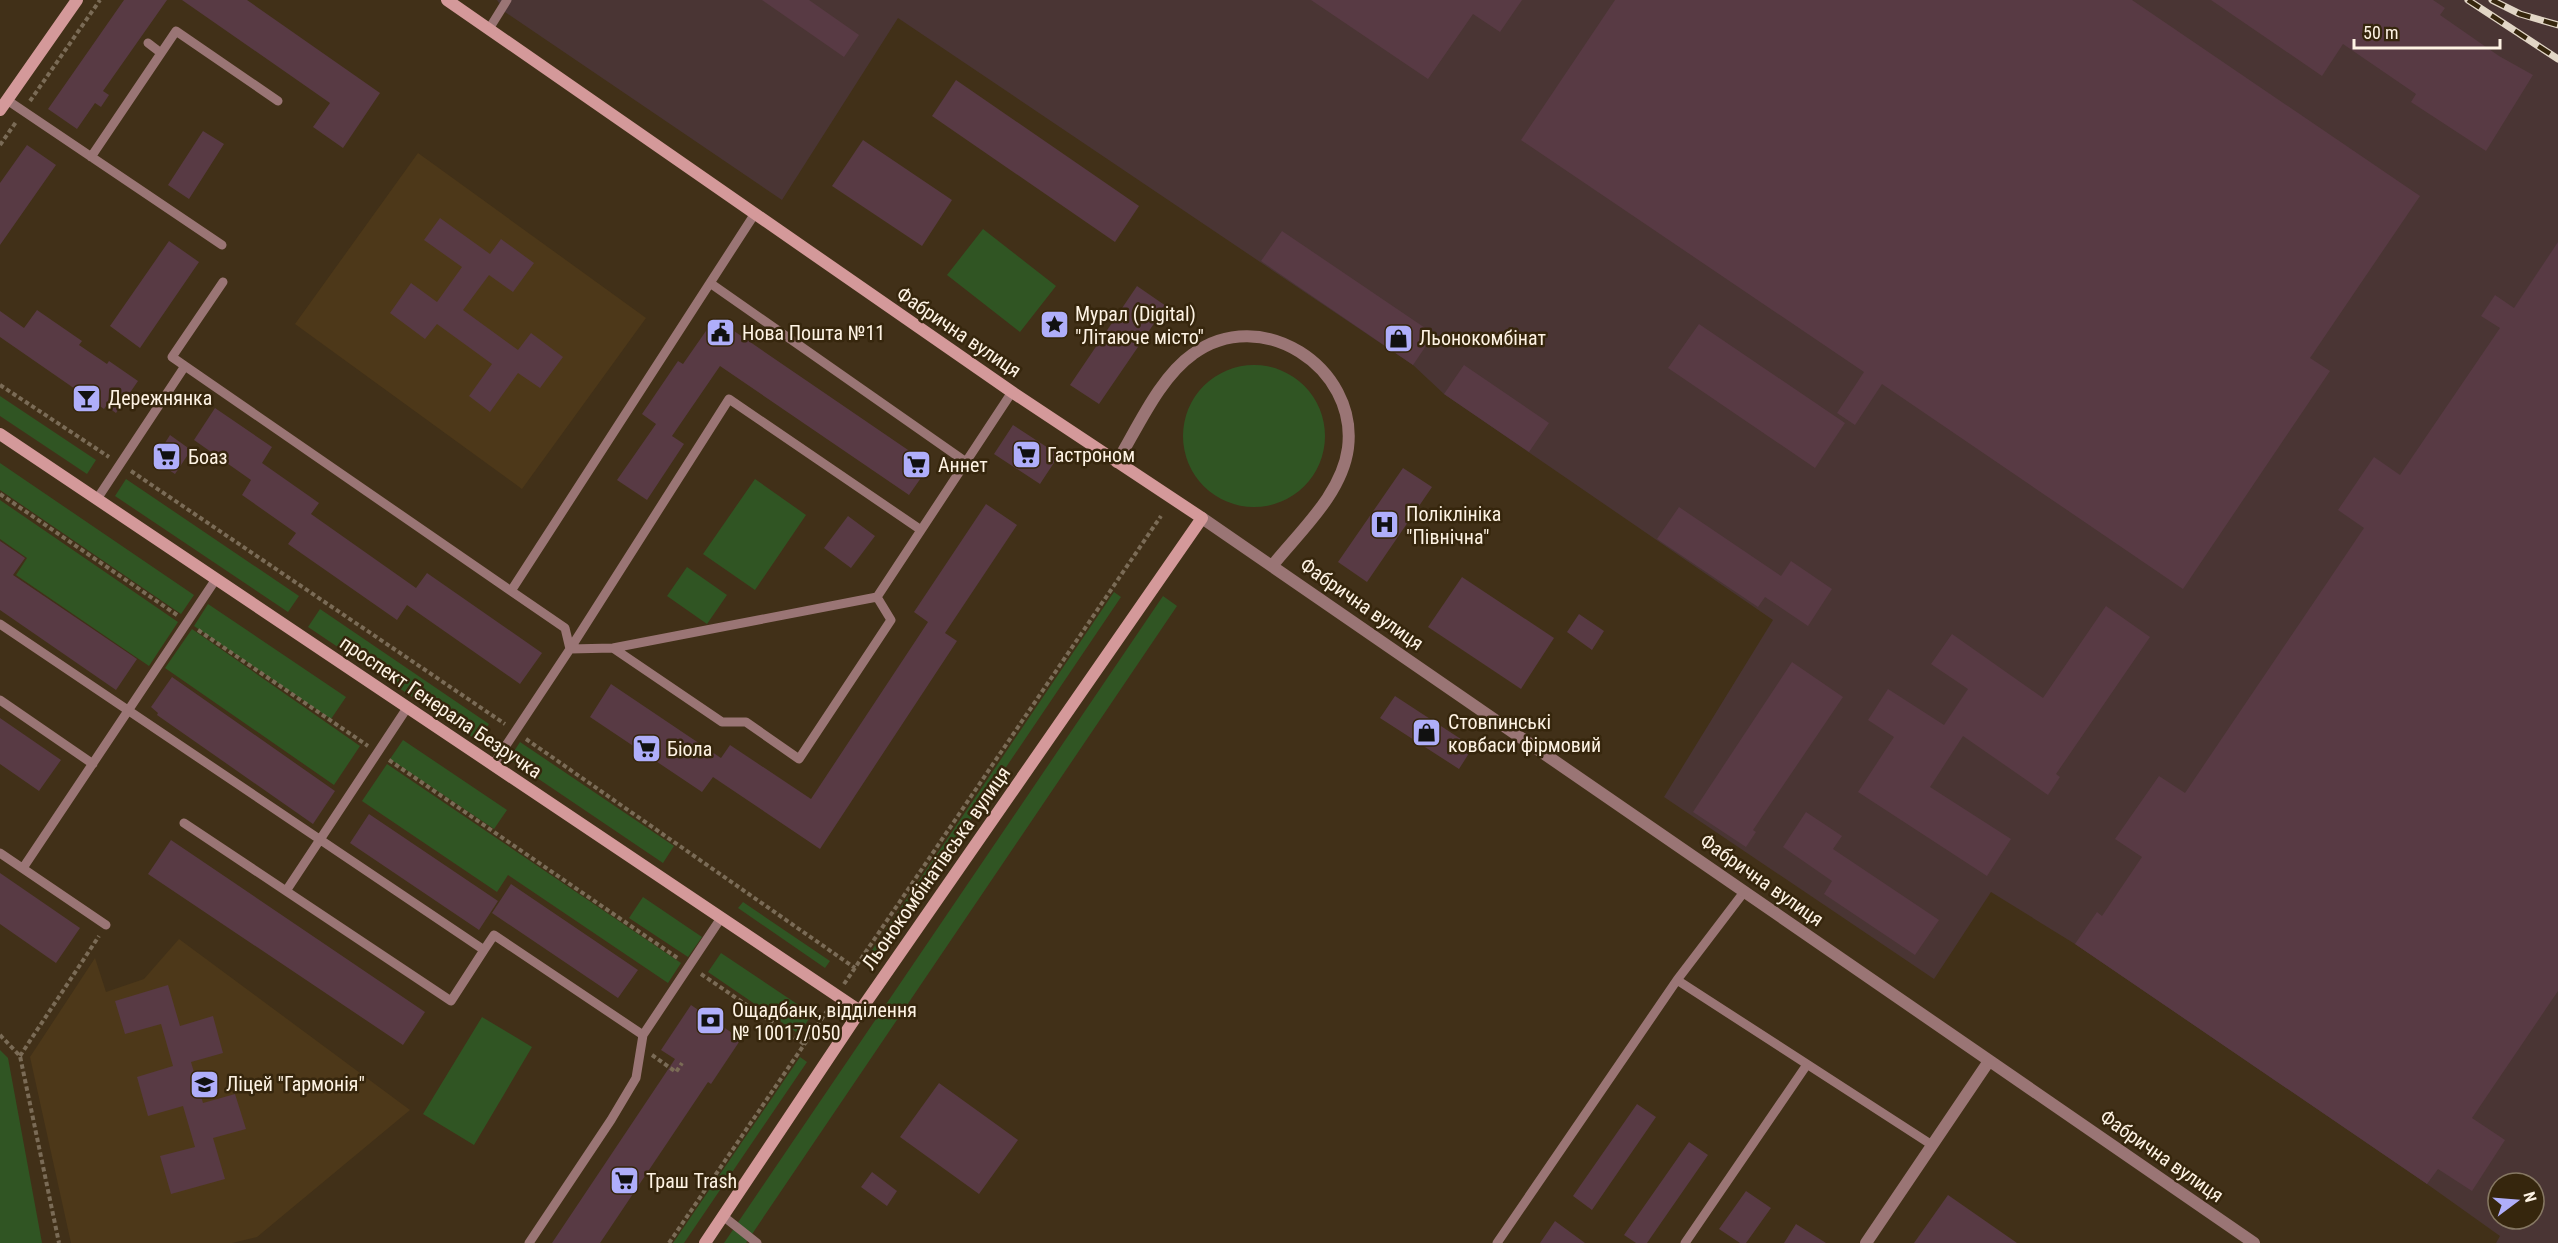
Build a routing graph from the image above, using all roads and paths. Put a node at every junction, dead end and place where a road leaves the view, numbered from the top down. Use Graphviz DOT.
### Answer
graph roads {
  1 [pos="77,0"];
  2 [pos="100,0"];
  3 [pos="447,0"];
  4 [pos="507,0"];
  5 [pos="489,29"];
  6 [pos="148,43"];
  7 [pos="161,53"];
  8 [pos="278,101"];
  9 [pos="3,105"];
  10 [pos="23,111"];
  11 [pos="0,145"];
  12 [pos="91,157"];
  13 [pos="754,215"];
  14 [pos="222,245"];
  15 [pos="223,282"];
  16 [pos="710,283"];
  17 [pos="185,366"];
  18 [pos="0,385"];
  19 [pos="1012,392"];
  20 [pos="0,434"];
  21 [pos="966,462"];
  22 [pos="1118,462"];
  23 [pos="119,464"];
  24 [pos="0,494"];
  25 [pos="97,499"];
  26 [pos="1161,516"];
  27 [pos="1202,518"];
  28 [pos="921,530"];
  29 [pos="1272,566"];
  30 [pos="216,579"];
  31 [pos="511,591"];
  32 [pos="877,597"];
  33 [pos="187,622"];
  34 [pos="0,624"];
  35 [pos="613,648"];
  36 [pos="570,650"];
  37 [pos="0,700"];
  38 [pos="407,708"];
  39 [pos="128,712"];
  40 [pos="515,731"];
  41 [pos="377,752"];
  42 [pos="93,764"];
  43 [pos="493,765"];
  44 [pos="184,824"];
  45 [pos="320,840"];
  46 [pos="0,853"];
  47 [pos="23,868"];
  48 [pos="286,891"];
  49 [pos="1744,892"];
  50 [pos="721,918"];
  51 [pos="106,925"];
  52 [pos="484,950"];
  53 [pos="690,966"];
  54 [pos="855,968"];
  55 [pos="1677,980"];
  56 [pos="837,996"];
  57 [pos="860,1011"];
  58 [pos="0,1035"];
  59 [pos="643,1035"];
  60 [pos="804,1044"];
  61 [pos="641,1048"];
  62 [pos="20,1056"];
  63 [pos="1989,1061"];
  64 [pos="682,1064"];
  65 [pos="1806,1066"];
  66 [pos="1932,1145"];
  67 [pos="723,1216"];
  68 [pos="59,1243"];
  69 [pos="529,1243"];
  70 [pos="669,1243"];
  71 [pos="705,1243"];
  72 [pos="757,1243"];
  73 [pos="1497,1243"];
  74 [pos="1685,1243"];
  75 [pos="1866,1243"];
  76 [pos="2254,1243"];
  1 -- 9 [label="street"];
  2 -- 10 [label="path"];
  3 -- 5 [label="street, Фабрична вулиця"];
  4 -- 5 [label="lane"];
  5 -- 13 [label="street, Фабрична вулиця"];
  6 -- 7 [label="lane"];
  7 -- 8 [label="lane"];
  7 -- 12 [label="lane"];
  9 -- 10 [label="lane"];
  10 -- 11 [label="path"];
  10 -- 12 [label="lane"];
  12 -- 14 [label="lane"];
  13 -- 16 [label="lane"];
  13 -- 19 [label="street, Фабрична вулиця"];
  15 -- 17 [label="lane"];
  16 -- 21 [label="lane"];
  16 -- 31 [label="lane"];
  17 -- 23 [label="lane"];
  17 -- 31 [label="lane"];
  18 -- 23 [label="path"];
  19 -- 21 [label="lane"];
  19 -- 22 [label="street, Фабрична вулиця"];
  20 -- 25 [label="street, проспект Генерала Безручка"];
  21 -- 28 [label="lane"];
  22 -- 27 [label="street, Фабрична вулиця"];
  22 -- 29 [label="street"];
  23 -- 25 [label="lane"];
  23 -- 40 [label="path"];
  24 -- 33 [label="path"];
  25 -- 30 [label="street, проспект Генерала Безручка"];
  26 -- 54 [label="path"];
  27 -- 29 [label="street, Фабрична вулиця"];
  27 -- 57 [label="street, Льонокомбінатівська вулиця"];
  28 -- 32 [label="lane"];
  28 -- 36 [label="lane"];
  29 -- 49 [label="street, Фабрична вулиця"];
  30 -- 33 [label="lane"];
  30 -- 38 [label="street, проспект Генерала Безручка"];
  31 -- 36 [label="lane"];
  32 -- 35 [label="lane"];
  32 -- 35 [label="lane"];
  33 -- 39 [label="lane"];
  33 -- 41 [label="path"];
  34 -- 39 [label="lane"];
  35 -- 36 [label="lane"];
  36 -- 40 [label="lane"];
  37 -- 42 [label="lane"];
  38 -- 41 [label="lane"];
  38 -- 43 [label="street, проспект Генерала Безручка"];
  39 -- 42 [label="lane"];
  39 -- 45 [label="lane"];
  40 -- 43 [label="lane"];
  40 -- 54 [label="path"];
  41 -- 45 [label="lane"];
  41 -- 53 [label="path"];
  42 -- 47 [label="lane"];
  43 -- 50 [label="street, проспект Генерала Безручка"];
  44 -- 48 [label="lane"];
  45 -- 48 [label="lane"];
  45 -- 52 [label="lane"];
  46 -- 47 [label="lane"];
  47 -- 51 [label="lane"];
  48 -- 52 [label="lane"];
  49 -- 55 [label="lane"];
  49 -- 63 [label="street, Фабрична вулиця"];
  50 -- 53 [label="lane"];
  50 -- 56 [label="street, проспект Генерала Безручка"];
  51 -- 62 [label="path"];
  52 -- 59 [label="lane"];
  53 -- 59 [label="lane"];
  53 -- 60 [label="path"];
  54 -- 56 [label="path"];
  55 -- 65 [label="lane"];
  55 -- 73 [label="lane"];
  56 -- 57 [label="street, проспект Генерала Безручка"];
  56 -- 60 [label="path"];
  57 -- 67 [label="street, Льонокомбінатівська вулиця"];
  58 -- 62 [label="path"];
  59 -- 61 [label="lane"];
  60 -- 70 [label="path"];
  61 -- 64 [label="path"];
  61 -- 69 [label="lane"];
  62 -- 68 [label="path"];
  63 -- 66 [label="street"];
  63 -- 76 [label="street, Фабрична вулиця"];
  65 -- 66 [label="lane"];
  65 -- 74 [label="lane"];
  66 -- 75 [label="street"];
  67 -- 71 [label="street, Льонокомбінатівська вулиця"];
  67 -- 72 [label="lane"];
}
